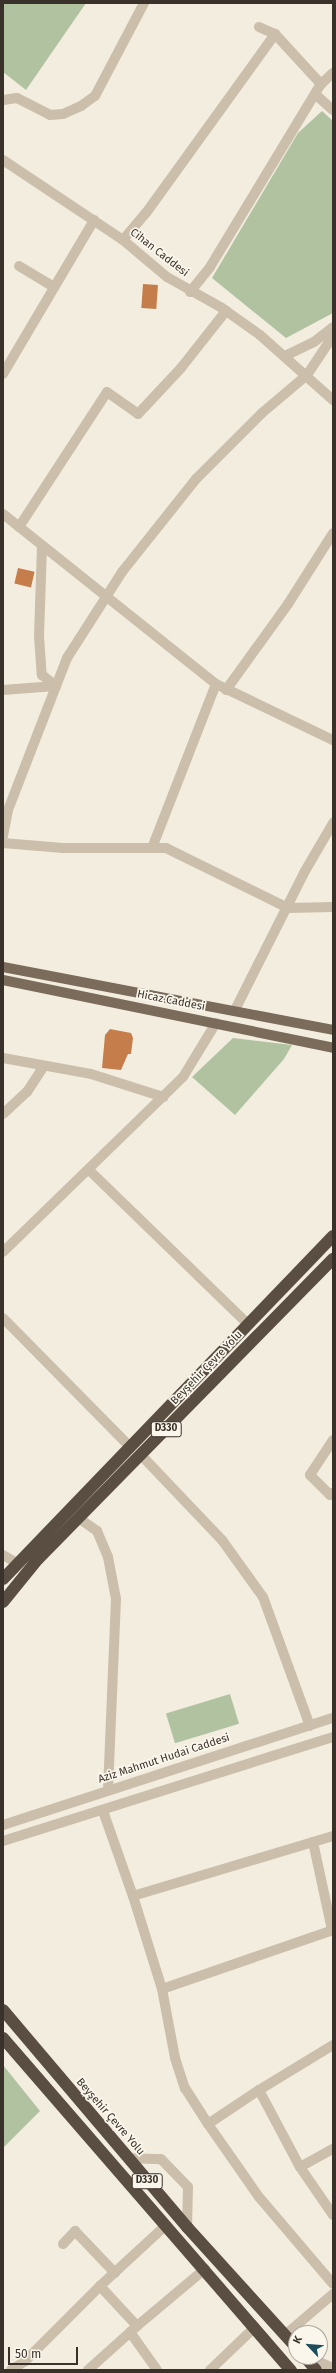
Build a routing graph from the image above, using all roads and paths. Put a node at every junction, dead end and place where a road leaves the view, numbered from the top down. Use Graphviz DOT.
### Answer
graph roads {
  1 [pos="144,3"];
  2 [pos="259,27"];
  3 [pos="275,34"];
  4 [pos="333,72"];
  5 [pos="322,84"];
  6 [pos="315,94"];
  7 [pos="3,100"];
  8 [pos="333,110"];
  9 [pos="3,160"];
  10 [pos="94,220"];
  11 [pos="123,240"];
  12 [pos="19,266"];
  13 [pos="54,287"];
  14 [pos="190,292"];
  15 [pos="226,311"];
  16 [pos="333,327"];
  17 [pos="333,336"];
  18 [pos="286,356"];
  19 [pos="3,374"];
  20 [pos="307,375"];
  21 [pos="333,400"];
  22 [pos="3,514"];
  23 [pos="19,527"];
  24 [pos="333,533"];
  25 [pos="42,546"];
  26 [pos="105,597"];
  27 [pos="216,684"];
  28 [pos="56,686"];
  29 [pos="3,690"];
  30 [pos="226,690"];
  31 [pos="333,740"];
  32 [pos="333,823"];
  33 [pos="3,836"];
  34 [pos="3,843"];
  35 [pos="152,848"];
  36 [pos="333,907"];
  37 [pos="288,908"];
  38 [pos="3,967"];
  39 [pos="3,980"];
  40 [pos="235,1010"];
  41 [pos="216,1023"];
  42 [pos="333,1030"];
  43 [pos="333,1048"];
  44 [pos="3,1058"];
  45 [pos="44,1066"];
  46 [pos="163,1097"];
  47 [pos="3,1114"];
  48 [pos="89,1170"];
  49 [pos="333,1236"];
  50 [pos="3,1252"];
  51 [pos="333,1259"];
  52 [pos="3,1318"];
  53 [pos="248,1324"];
  54 [pos="333,1440"];
  55 [pos="130,1447"];
  56 [pos="141,1455"];
  57 [pos="333,1494"];
  58 [pos="80,1519"];
  59 [pos="3,1555"];
  60 [pos="17,1562"];
  61 [pos="3,1579"];
  62 [pos="3,1602"];
  63 [pos="333,1718"];
  64 [pos="310,1726"];
  65 [pos="333,1737"];
  66 [pos="108,1789"];
  67 [pos="103,1811"];
  68 [pos="3,1825"];
  69 [pos="333,1836"];
  70 [pos="3,1841"];
  71 [pos="313,1842"];
  72 [pos="133,1896"];
  73 [pos="332,1930"];
  74 [pos="162,1989"];
  75 [pos="3,2010"];
  76 [pos="3,2038"];
  77 [pos="333,2045"];
  78 [pos="259,2090"];
  79 [pos="208,2124"];
  80 [pos="333,2149"];
  81 [pos="128,2158"];
  82 [pos="300,2167"];
  83 [pos="333,2215"];
  84 [pos="165,2226"];
  85 [pos="187,2227"];
  86 [pos="63,2244"];
  87 [pos="205,2269"];
  88 [pos="114,2273"];
  89 [pos="333,2284"];
  90 [pos="100,2286"];
  91 [pos="333,2294"];
  92 [pos="255,2327"];
  93 [pos="134,2329"];
  94 [pos="285,2335"];
  95 [pos="288,2338"];
  96 [pos="11,2370"];
  97 [pos="88,2370"];
  98 [pos="157,2370"];
  99 [pos="210,2370"];
  100 [pos="291,2370"];
  1 -- 7 [label="street"];
  2 -- 3 [label="street"];
  3 -- 5 [label="street"];
  3 -- 11 [label="street"];
  4 -- 5 [label="street"];
  5 -- 6 [label="street"];
  6 -- 8 [label="street"];
  6 -- 14 [label="street"];
  9 -- 10 [label="street, Cihan Caddesi"];
  10 -- 11 [label="street, Cihan Caddesi"];
  10 -- 13 [label="street"];
  11 -- 14 [label="street, Cihan Caddesi"];
  12 -- 13 [label="street"];
  13 -- 19 [label="street"];
  14 -- 15 [label="street, Cihan Caddesi"];
  15 -- 18 [label="street, Cihan Caddesi"];
  15 -- 23 [label="street"];
  16 -- 18 [label="street"];
  17 -- 20 [label="street"];
  18 -- 20 [label="street, Cihan Caddesi"];
  20 -- 21 [label="street, Cihan Caddesi"];
  20 -- 26 [label="street"];
  22 -- 23 [label="street"];
  23 -- 25 [label="street"];
  24 -- 30 [label="street"];
  25 -- 26 [label="street"];
  25 -- 28 [label="street"];
  26 -- 27 [label="street"];
  26 -- 28 [label="street"];
  27 -- 30 [label="street"];
  27 -- 35 [label="street"];
  28 -- 29 [label="street"];
  28 -- 33 [label="street"];
  30 -- 31 [label="street"];
  32 -- 37 [label="street"];
  34 -- 35 [label="street"];
  35 -- 37 [label="street"];
  36 -- 37 [label="street"];
  37 -- 40 [label="street"];
  38 -- 40 [label="main road, Hicaz Caddesi"];
  39 -- 41 [label="main road, Hicaz Caddesi"];
  40 -- 42 [label="main road, Hicaz Caddesi"];
  41 -- 43 [label="main road, Hicaz Caddesi"];
  41 -- 46 [label="street"];
  44 -- 45 [label="street"];
  45 -- 46 [label="street"];
  45 -- 47 [label="street"];
  46 -- 48 [label="street"];
  48 -- 50 [label="street"];
  48 -- 53 [label="street"];
  49 -- 53 [label="highway, Beyşehir Çevre Yolu / D330"];
  51 -- 56 [label="highway, Beyşehir Çevre Yolu / D330"];
  52 -- 55 [label="street"];
  53 -- 55 [label="highway, Beyşehir Çevre Yolu / D330"];
  54 -- 57 [label="street"];
  55 -- 60 [label="highway, Beyşehir Çevre Yolu / D330"];
  56 -- 58 [label="highway, Beyşehir Çevre Yolu / D330"];
  56 -- 64 [label="street"];
  58 -- 62 [label="highway, Beyşehir Çevre Yolu / D330"];
  58 -- 66 [label="street"];
  59 -- 60 [label="street"];
  60 -- 61 [label="highway, Beyşehir Çevre Yolu / D330"];
  63 -- 64 [label="street, Aziz Mahmut Hudai Caddesi"];
  64 -- 66 [label="street, Aziz Mahmut Hudai Caddesi"];
  65 -- 67 [label="street"];
  66 -- 68 [label="street, Aziz Mahmut Hudai Caddesi"];
  67 -- 70 [label="street"];
  67 -- 72 [label="street"];
  69 -- 71 [label="street"];
  71 -- 72 [label="street"];
  71 -- 73 [label="street"];
  72 -- 74 [label="street"];
  73 -- 74 [label="street"];
  74 -- 79 [label="street"];
  75 -- 81 [label="highway, Beyşehir Çevre Yolu / D330"];
  76 -- 84 [label="highway, D330"];
  77 -- 78 [label="street"];
  78 -- 79 [label="street"];
  78 -- 82 [label="street"];
  79 -- 89 [label="street"];
  80 -- 82 [label="street"];
  81 -- 85 [label="highway, Beyşehir Çevre Yolu / D330"];
  81 -- 85 [label="street"];
  82 -- 83 [label="street"];
  84 -- 87 [label="highway, D330"];
  84 -- 88 [label="street"];
  85 -- 94 [label="highway, Beyşehir Çevre Yolu / D330"];
  86 -- 88 [label="street"];
  87 -- 92 [label="highway, D330"];
  87 -- 93 [label="street"];
  88 -- 90 [label="street"];
  90 -- 93 [label="street"];
  90 -- 96 [label="street"];
  91 -- 94 [label="street"];
  92 -- 99 [label="street"];
  92 -- 100 [label="highway, D330"];
  93 -- 97 [label="street"];
  93 -- 98 [label="street"];
  94 -- 95 [label="highway, Beyşehir Çevre Yolu / D330"];
}
